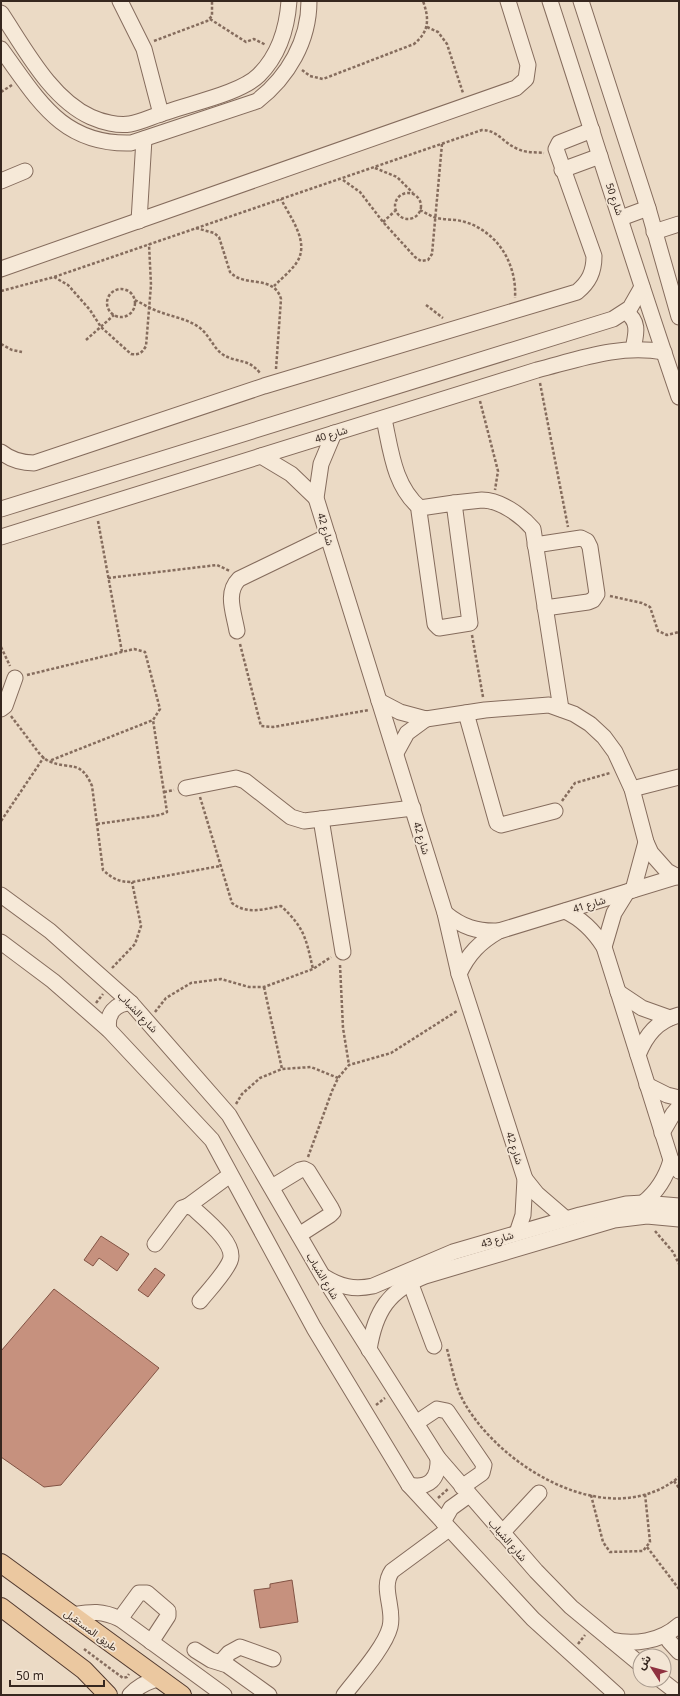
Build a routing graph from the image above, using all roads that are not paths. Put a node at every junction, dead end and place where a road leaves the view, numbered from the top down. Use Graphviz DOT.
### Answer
graph roads {
  1 [pos="120,1"];
  2 [pos="289,1"];
  3 [pos="309,1"];
  4 [pos="508,1"];
  5 [pos="550,1"];
  6 [pos="581,1"];
  7 [pos="1,13"];
  8 [pos="1,49"];
  9 [pos="276,54"];
  10 [pos="291,65"];
  11 [pos="36,66"];
  12 [pos="22,77"];
  13 [pos="159,114"];
  14 [pos="592,130"];
  15 [pos="161,133"];
  16 [pos="144,139"];
  17 [pos="600,156"];
  18 [pos="562,170"];
  19 [pos="25,171"];
  20 [pos="1,180"];
  21 [pos="648,208"];
  22 [pos="621,218"];
  23 [pos="139,221"];
  24 [pos="679,224"];
  25 [pos="654,232"];
  26 [pos="1,269"];
  27 [pos="642,288"];
  28 [pos="626,312"];
  29 [pos="679,318"];
  30 [pos="633,349"];
  31 [pos="664,352"];
  32 [pos="679,397"];
  33 [pos="384,419"];
  34 [pos="334,433"];
  35 [pos="1,452"];
  36 [pos="261,456"];
  37 [pos="316,498"];
  38 [pos="454,503"];
  39 [pos="420,508"];
  40 [pos="1,509"];
  41 [pos="328,536"];
  42 [pos="1,537"];
  43 [pos="535,545"];
  44 [pos="545,608"];
  45 [pos="237,631"];
  46 [pos="15,678"];
  47 [pos="381,704"];
  48 [pos="3,708"];
  49 [pos="561,709"];
  50 [pos="466,713"];
  51 [pos="426,719"];
  52 [pos="396,753"];
  53 [pos="679,777"];
  54 [pos="191,787"];
  55 [pos="632,789"];
  56 [pos="413,808"];
  57 [pos="555,812"];
  58 [pos="321,819"];
  59 [pos="646,842"];
  60 [pos="678,876"];
  61 [pos="630,891"];
  62 [pos="1,895"];
  63 [pos="565,911"];
  64 [pos="445,913"];
  65 [pos="499,931"];
  66 [pos="1,942"];
  67 [pos="604,947"];
  68 [pos="343,950"];
  69 [pos="459,974"];
  70 [pos="618,992"];
  71 [pos="131,1003"];
  72 [pos="674,1017"];
  73 [pos="109,1030"];
  74 [pos="638,1055"];
  75 [pos="647,1085"];
  76 [pos="679,1098"];
  77 [pos="679,1107"];
  78 [pos="662,1133"];
  79 [pos="675,1165"];
  80 [pos="230,1175"];
  81 [pos="525,1179"];
  82 [pos="272,1187"];
  83 [pos="643,1203"];
  84 [pos="188,1206"];
  85 [pos="679,1206"];
  86 [pos="566,1219"];
  87 [pos="679,1219"];
  88 [pos="517,1232"];
  89 [pos="299,1235"];
  90 [pos="155,1244"];
  91 [pos="322,1275"];
  92 [pos="410,1282"];
  93 [pos="200,1301"];
  94 [pos="439,1345"];
  95 [pos="369,1350"];
  96 [pos="416,1424"];
  97 [pos="438,1458"];
  98 [pos="409,1485"];
  99 [pos="463,1488"];
  100 [pos="539,1493"];
  101 [pos="446,1526"];
  102 [pos="502,1533"];
  103 [pos="1,1563"];
  104 [pos="1,1608"];
  105 [pos="71,1615"];
  106 [pos="120,1619"];
  107 [pos="673,1630"];
  108 [pos="610,1640"];
  109 [pos="151,1642"];
  110 [pos="195,1650"];
  111 [pos="679,1652"];
  112 [pos="632,1658"];
  113 [pos="272,1659"];
  114 [pos="221,1662"];
  115 [pos="158,1678"];
  116 [pos="108,1695"];
  117 [pos="130,1695"];
  118 [pos="182,1695"];
  119 [pos="224,1695"];
  120 [pos="269,1695"];
  121 [pos="344,1695"];
  122 [pos="617,1695"];
  1 -- 13 [label="street"];
  2 -- 9 [label="street"];
  3 -- 10 [label="street"];
  4 -- 23 [label="street"];
  5 -- 14 [label="street, شارع 50"];
  6 -- 21 [label="street"];
  7 -- 11 [label="street"];
  8 -- 12 [label="street"];
  9 -- 10 [label="street"];
  9 -- 13 [label="street"];
  10 -- 15 [label="street"];
  11 -- 12 [label="street"];
  11 -- 13 [label="street"];
  12 -- 16 [label="street"];
  13 -- 15 [label="street"];
  14 -- 17 [label="street, شارع 50"];
  14 -- 18 [label="street"];
  15 -- 16 [label="street"];
  16 -- 23 [label="street"];
  17 -- 18 [label="street"];
  17 -- 22 [label="street, شارع 50"];
  18 -- 35 [label="street"];
  19 -- 20 [label="street"];
  21 -- 22 [label="street"];
  21 -- 25 [label="street"];
  22 -- 27 [label="street, شارع 50"];
  23 -- 26 [label="street"];
  24 -- 25 [label="street"];
  25 -- 29 [label="street"];
  27 -- 28 [label="street"];
  27 -- 31 [label="street, شارع 50"];
  28 -- 30 [label="street"];
  28 -- 40 [label="street"];
  30 -- 31 [label="street, شارع 40"];
  30 -- 33 [label="street, شارع 40"];
  31 -- 32 [label="street, شارع 50"];
  33 -- 34 [label="street, شارع 40"];
  33 -- 39 [label="street"];
  34 -- 36 [label="street, شارع 40"];
  34 -- 37 [label="street, شارع 42"];
  36 -- 37 [label="street, شارع 42"];
  36 -- 42 [label="street, شارع 40"];
  37 -- 41 [label="street, شارع 42"];
  38 -- 39 [label="street"];
  38 -- 39 [label="street"];
  38 -- 43 [label="street"];
  41 -- 45 [label="street"];
  41 -- 47 [label="street, شارع 42"];
  43 -- 44 [label="street"];
  43 -- 44 [label="street"];
  44 -- 49 [label="street"];
  46 -- 48 [label="street"];
  47 -- 51 [label="street"];
  47 -- 52 [label="street, شارع 42"];
  49 -- 50 [label="street"];
  49 -- 55 [label="street"];
  50 -- 51 [label="street"];
  50 -- 57 [label="street"];
  51 -- 52 [label="street"];
  52 -- 56 [label="street, شارع 42"];
  53 -- 55 [label="street"];
  54 -- 58 [label="street"];
  55 -- 59 [label="street"];
  56 -- 58 [label="street"];
  56 -- 64 [label="street, شارع 42"];
  58 -- 68 [label="street"];
  59 -- 60 [label="street"];
  59 -- 61 [label="street"];
  60 -- 61 [label="street, شارع 41"];
  61 -- 63 [label="street, شارع 41"];
  61 -- 67 [label="street"];
  62 -- 71 [label="street, شارع الشباب"];
  63 -- 65 [label="street, شارع 41"];
  63 -- 67 [label="street"];
  64 -- 65 [label="street, شارع 41"];
  64 -- 69 [label="street, شارع 42"];
  65 -- 69 [label="street, شارع 41"];
  66 -- 73 [label="street"];
  67 -- 70 [label="street"];
  69 -- 81 [label="street, شارع 42"];
  70 -- 72 [label="street"];
  70 -- 74 [label="street"];
  71 -- 73 [label="street"];
  71 -- 82 [label="street, شارع الشباب"];
  72 -- 74 [label="street"];
  73 -- 80 [label="street"];
  74 -- 75 [label="street"];
  75 -- 76 [label="street"];
  75 -- 78 [label="street"];
  77 -- 78 [label="street"];
  78 -- 79 [label="street"];
  79 -- 83 [label="street"];
  80 -- 84 [label="street"];
  80 -- 98 [label="street"];
  81 -- 86 [label="street, شارع 42"];
  81 -- 88 [label="street, شارع 42"];
  82 -- 89 [label="street, شارع الشباب"];
  82 -- 89 [label="street"];
  83 -- 85 [label="street, شارع 43"];
  83 -- 86 [label="street, شارع 43"];
  84 -- 90 [label="street"];
  84 -- 93 [label="street"];
  86 -- 88 [label="street, شارع 43"];
  87 -- 92 [label="street, شارع 43"];
  88 -- 91 [label="street, شارع 43"];
  89 -- 91 [label="street, شارع الشباب"];
  91 -- 95 [label="street, شارع الشباب"];
  92 -- 94 [label="street"];
  92 -- 95 [label="street, شارع 43"];
  95 -- 96 [label="street, شارع الشباب"];
  96 -- 97 [label="street, شارع الشباب"];
  96 -- 99 [label="street"];
  97 -- 98 [label="street"];
  97 -- 99 [label="street, شارع الشباب"];
  98 -- 101 [label="street"];
  99 -- 101 [label="street"];
  99 -- 102 [label="street, شارع الشباب"];
  100 -- 102 [label="street"];
  101 -- 121 [label="street"];
  101 -- 122 [label="street"];
  102 -- 108 [label="street, شارع الشباب"];
  103 -- 105 [label="main road, طريق المستقبل"];
  104 -- 116 [label="main road"];
  105 -- 106 [label="street"];
  105 -- 115 [label="main road, طريق المستقبل"];
  106 -- 109 [label="street"];
  106 -- 109 [label="street"];
  107 -- 108 [label="street"];
  107 -- 111 [label="street"];
  108 -- 112 [label="street, شارع الشباب"];
  109 -- 119 [label="street"];
  110 -- 114 [label="street"];
  113 -- 114 [label="street"];
  114 -- 120 [label="street"];
  115 -- 117 [label="street"];
  115 -- 118 [label="main road, طريق المستقبل"];
}
